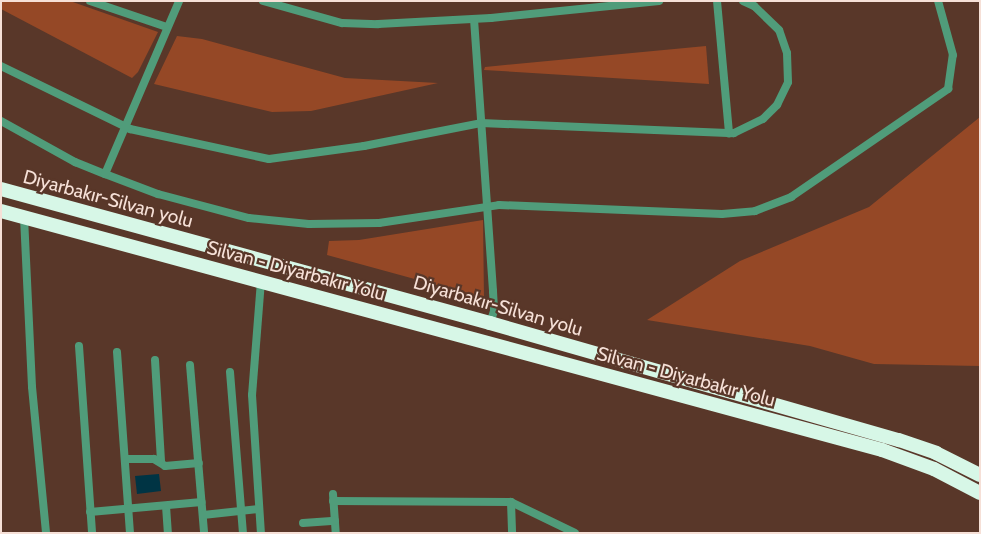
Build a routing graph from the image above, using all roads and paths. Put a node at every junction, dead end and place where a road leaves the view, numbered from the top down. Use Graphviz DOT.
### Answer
graph roads {
  1 [pos="90,1"];
  2 [pos="179,1"];
  3 [pos="263,1"];
  4 [pos="659,1"];
  5 [pos="717,1"];
  6 [pos="744,1"];
  7 [pos="938,1"];
  8 [pos="474,19"];
  9 [pos="167,26"];
  10 [pos="1,66"];
  11 [pos="481,123"];
  12 [pos="2,124"];
  13 [pos="124,126"];
  14 [pos="729,133"];
  15 [pos="105,174"];
  16 [pos="1,189"];
  17 [pos="486,206"];
  18 [pos="1,211"];
  19 [pos="24,217"];
  20 [pos="260,282"];
  21 [pos="490,323"];
  22 [pos="79,346"];
  23 [pos="117,352"];
  24 [pos="155,360"];
  25 [pos="190,366"];
  26 [pos="230,372"];
  27 [pos="126,459"];
  28 [pos="161,462"];
  29 [pos="199,463"];
  30 [pos="980,475"];
  31 [pos="980,493"];
  32 [pos="202,502"];
  33 [pos="511,502"];
  34 [pos="166,506"];
  35 [pos="259,509"];
  36 [pos="128,510"];
  37 [pos="242,511"];
  38 [pos="90,512"];
  39 [pos="203,515"];
  40 [pos="335,521"];
  41 [pos="303,523"];
  42 [pos="46,533"];
  43 [pos="92,533"];
  44 [pos="130,533"];
  45 [pos="168,533"];
  46 [pos="204,533"];
  47 [pos="243,533"];
  48 [pos="261,533"];
  49 [pos="336,533"];
  50 [pos="512,533"];
  51 [pos="575,533"];
  1 -- 9 [label="street"];
  2 -- 9 [label="street"];
  3 -- 8 [label="street"];
  4 -- 8 [label="street"];
  5 -- 14 [label="street"];
  6 -- 14 [label="street"];
  7 -- 17 [label="street"];
  8 -- 11 [label="street"];
  9 -- 13 [label="street"];
  10 -- 13 [label="street"];
  11 -- 13 [label="street"];
  11 -- 14 [label="street"];
  11 -- 17 [label="street"];
  12 -- 15 [label="street"];
  13 -- 15 [label="street"];
  15 -- 17 [label="street"];
  16 -- 21 [label="highway, Diyarbakır-Silvan yolu"];
  17 -- 21 [label="street"];
  18 -- 19 [label="highway, Silvan - Diyarbakır Yolu"];
  19 -- 20 [label="highway, Silvan - Diyarbakır Yolu"];
  19 -- 42 [label="street"];
  20 -- 31 [label="highway, Silvan - Diyarbakır Yolu"];
  20 -- 35 [label="street"];
  21 -- 30 [label="highway, Diyarbakır-Silvan yolu"];
  22 -- 38 [label="street"];
  23 -- 27 [label="street"];
  24 -- 28 [label="street"];
  25 -- 29 [label="street"];
  26 -- 37 [label="street"];
  27 -- 28 [label="street"];
  27 -- 36 [label="street"];
  28 -- 29 [label="street"];
  29 -- 32 [label="street"];
  32 -- 34 [label="street"];
  32 -- 39 [label="street"];
  33 -- 40 [label="street"];
  33 -- 50 [label="street"];
  33 -- 51 [label="street"];
  34 -- 36 [label="street"];
  34 -- 45 [label="street"];
  35 -- 37 [label="street"];
  35 -- 48 [label="street"];
  36 -- 38 [label="street"];
  36 -- 44 [label="street"];
  37 -- 39 [label="street"];
  37 -- 47 [label="street"];
  38 -- 43 [label="street"];
  39 -- 46 [label="street"];
  40 -- 41 [label="street"];
  40 -- 49 [label="street"];
}
